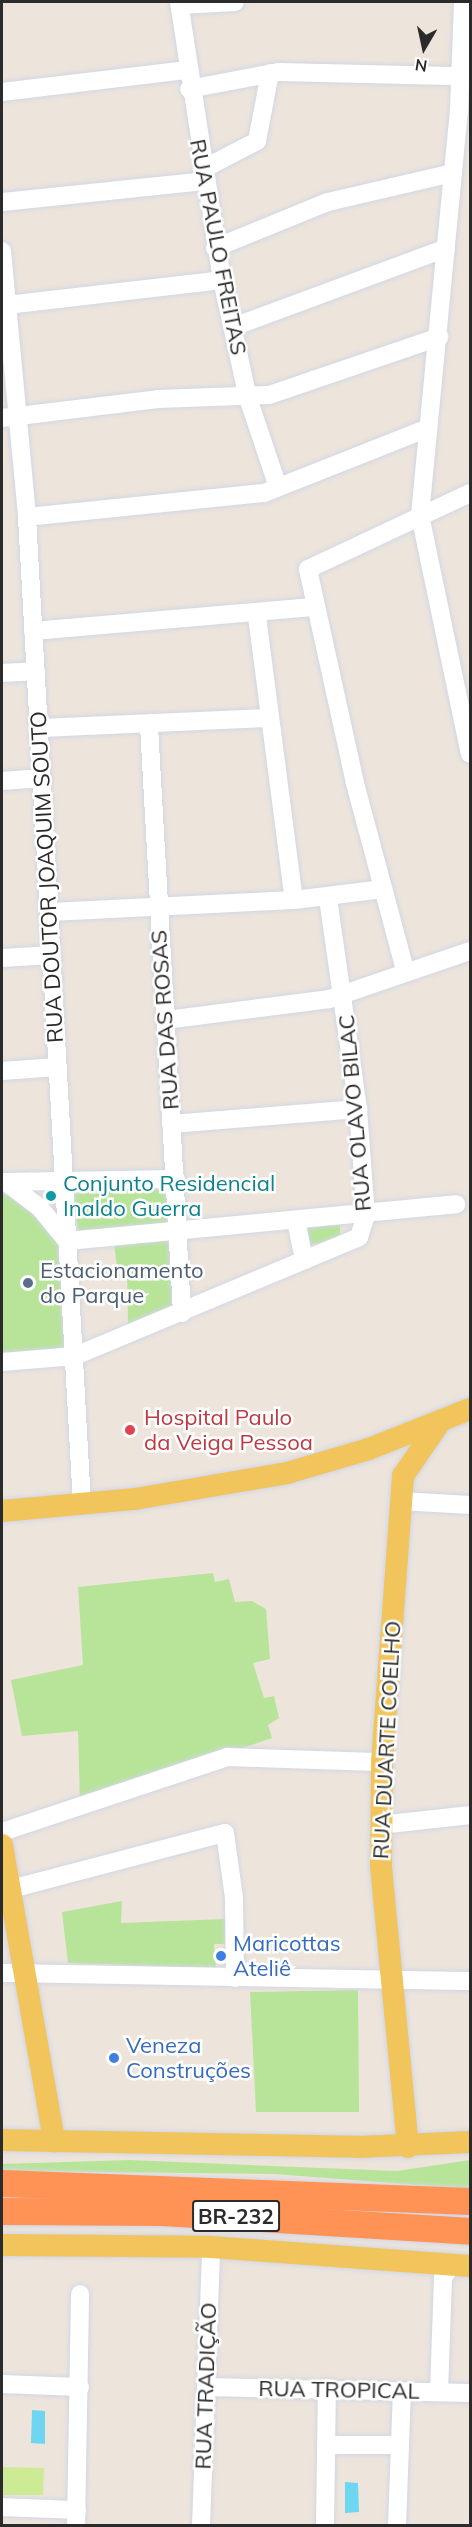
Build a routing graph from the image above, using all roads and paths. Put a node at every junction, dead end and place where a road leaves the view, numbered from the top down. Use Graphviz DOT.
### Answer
graph roads {
  1 [pos="235,2"];
  2 [pos="464,2"];
  3 [pos="180,3"];
  4 [pos="186,70"];
  5 [pos="270,73"];
  6 [pos="461,76"];
  7 [pos="189,89"];
  8 [pos="2,92"];
  9 [pos="453,173"];
  10 [pos="204,175"];
  11 [pos="2,202"];
  12 [pos="215,248"];
  13 [pos="446,248"];
  14 [pos="2,251"];
  15 [pos="222,280"];
  16 [pos="7,305"];
  17 [pos="233,327"];
  18 [pos="439,338"];
  19 [pos="248,398"];
  20 [pos="10,417"];
  21 [pos="428,428"];
  22 [pos="278,487"];
  23 [pos="471,493"];
  24 [pos="420,515"];
  25 [pos="27,517"];
  26 [pos="313,607"];
  27 [pos="257,616"];
  28 [pos="33,631"];
  29 [pos="36,671"];
  30 [pos="2,673"];
  31 [pos="269,718"];
  32 [pos="149,726"];
  33 [pos="39,728"];
  34 [pos="471,754"];
  35 [pos="42,778"];
  36 [pos="2,781"];
  37 [pos="383,889"];
  38 [pos="327,897"];
  39 [pos="294,900"];
  40 [pos="157,906"];
  41 [pos="50,912"];
  42 [pos="471,951"];
  43 [pos="52,955"];
  44 [pos="2,958"];
  45 [pos="405,970"];
  46 [pos="344,995"];
  47 [pos="166,1020"];
  48 [pos="57,1067"];
  49 [pos="2,1071"];
  50 [pos="358,1108"];
  51 [pos="171,1124"];
  52 [pos="176,1179"];
  53 [pos="65,1180"];
  54 [pos="4,1182"];
  55 [pos="456,1204"];
  56 [pos="366,1216"];
  57 [pos="296,1220"];
  58 [pos="179,1234"];
  59 [pos="67,1241"];
  60 [pos="304,1260"];
  61 [pos="182,1313"];
  62 [pos="75,1356"];
  63 [pos="2,1362"];
  64 [pos="471,1409"];
  65 [pos="440,1422"];
  66 [pos="369,1449"];
  67 [pos="403,1476"];
  68 [pos="401,1501"];
  69 [pos="82,1504"];
  70 [pos="471,1506"];
  71 [pos="2,1511"];
  72 [pos="382,1762"];
  73 [pos="471,1815"];
  74 [pos="380,1825"];
  75 [pos="2,1832"];
  76 [pos="3,1856"];
  77 [pos="11,1889"];
  78 [pos="25,1971"];
  79 [pos="2,1973"];
  80 [pos="235,1978"];
  81 [pos="394,1978"];
  82 [pos="471,1981"];
  83 [pos="2,2140"];
  84 [pos="54,2141"];
  85 [pos="471,2142"];
  86 [pos="408,2147"];
  87 [pos="2,2183"];
  88 [pos="471,2201"];
  89 [pos="2,2211"];
  90 [pos="471,2231"];
  91 [pos="2,2245"];
  92 [pos="211,2247"];
  93 [pos="450,2268"];
  94 [pos="80,2294"];
  95 [pos="2,2384"];
  96 [pos="80,2387"];
  97 [pos="207,2387"];
  98 [pos="327,2388"];
  99 [pos="402,2391"];
  100 [pos="439,2392"];
  101 [pos="471,2393"];
  102 [pos="328,2445"];
  103 [pos="400,2445"];
  104 [pos="2,2507"];
  105 [pos="76,2518"];
  106 [pos="201,2526"];
  107 [pos="325,2526"];
  108 [pos="396,2526"];
  1 -- 3 [label="street"];
  2 -- 6 [label="street"];
  3 -- 4 [label="street, RUA PAULO FREITAS"];
  4 -- 7 [label="street, RUA PAULO FREITAS"];
  4 -- 8 [label="street"];
  5 -- 6 [label="street"];
  5 -- 7 [label="street"];
  5 -- 10 [label="street"];
  6 -- 9 [label="street"];
  7 -- 10 [label="street, RUA PAULO FREITAS"];
  9 -- 12 [label="street"];
  9 -- 13 [label="street"];
  10 -- 11 [label="street"];
  10 -- 12 [label="street, RUA PAULO FREITAS"];
  12 -- 15 [label="street, RUA PAULO FREITAS"];
  13 -- 17 [label="street"];
  13 -- 18 [label="street"];
  14 -- 16 [label="street, RUA DOUTOR JOAQUIM SOUTO"];
  15 -- 16 [label="street"];
  15 -- 17 [label="street, RUA PAULO FREITAS"];
  16 -- 20 [label="street, RUA DOUTOR JOAQUIM SOUTO"];
  17 -- 19 [label="street, RUA PAULO FREITAS"];
  18 -- 19 [label="street"];
  18 -- 21 [label="street"];
  19 -- 20 [label="street"];
  19 -- 22 [label="street, RUA PAULO FREITAS"];
  20 -- 25 [label="street, RUA DOUTOR JOAQUIM SOUTO"];
  21 -- 22 [label="street"];
  21 -- 24 [label="street"];
  22 -- 25 [label="street"];
  23 -- 24 [label="street"];
  24 -- 26 [label="street"];
  24 -- 34 [label="street"];
  25 -- 28 [label="street, RUA DOUTOR JOAQUIM SOUTO"];
  26 -- 27 [label="street"];
  26 -- 37 [label="street"];
  27 -- 28 [label="street"];
  27 -- 31 [label="street"];
  28 -- 29 [label="street, RUA DOUTOR JOAQUIM SOUTO"];
  29 -- 30 [label="street"];
  29 -- 33 [label="street, RUA DOUTOR JOAQUIM SOUTO"];
  31 -- 32 [label="street"];
  31 -- 39 [label="street"];
  32 -- 33 [label="street"];
  32 -- 40 [label="street, RUA DAS ROSAS"];
  33 -- 35 [label="street, RUA DOUTOR JOAQUIM SOUTO"];
  35 -- 36 [label="street"];
  35 -- 41 [label="street, RUA DOUTOR JOAQUIM SOUTO"];
  37 -- 38 [label="street"];
  37 -- 45 [label="street"];
  38 -- 39 [label="street"];
  38 -- 46 [label="street, RUA OLAVO BILAC"];
  39 -- 40 [label="street"];
  40 -- 41 [label="street"];
  40 -- 47 [label="street, RUA DAS ROSAS"];
  41 -- 43 [label="street, RUA DOUTOR JOAQUIM SOUTO"];
  42 -- 45 [label="street"];
  43 -- 44 [label="street"];
  43 -- 48 [label="street, RUA DOUTOR JOAQUIM SOUTO"];
  45 -- 46 [label="street"];
  46 -- 47 [label="street"];
  46 -- 50 [label="street, RUA OLAVO BILAC"];
  47 -- 51 [label="street, RUA DAS ROSAS"];
  48 -- 49 [label="street"];
  48 -- 53 [label="street, RUA DOUTOR JOAQUIM SOUTO"];
  50 -- 51 [label="street"];
  50 -- 56 [label="street, RUA OLAVO BILAC"];
  51 -- 52 [label="street, RUA DAS ROSAS"];
  52 -- 53 [label="street"];
  52 -- 58 [label="street, RUA DAS ROSAS"];
  53 -- 54 [label="street"];
  53 -- 59 [label="street, RUA DOUTOR JOAQUIM SOUTO"];
  54 -- 59 [label="street"];
  55 -- 56 [label="street"];
  56 -- 57 [label="street"];
  56 -- 60 [label="street, RUA OLAVO BILAC"];
  57 -- 58 [label="street"];
  57 -- 60 [label="street"];
  58 -- 59 [label="street"];
  58 -- 61 [label="street, RUA DAS ROSAS"];
  59 -- 62 [label="street, RUA DOUTOR JOAQUIM SOUTO"];
  60 -- 61 [label="street, RUA OLAVO BILAC"];
  61 -- 62 [label="street, RUA OLAVO BILAC"];
  62 -- 63 [label="street, RUA OLAVO BILAC"];
  62 -- 69 [label="street, RUA DOUTOR JOAQUIM SOUTO"];
  64 -- 65 [label="main road"];
  65 -- 66 [label="main road"];
  65 -- 67 [label="main road"];
  66 -- 67 [label="main road"];
  66 -- 69 [label="main road"];
  67 -- 68 [label="main road, RUA DUARTE COELHO"];
  68 -- 70 [label="street"];
  68 -- 72 [label="main road, RUA DUARTE COELHO"];
  69 -- 71 [label="main road"];
  72 -- 74 [label="main road, RUA DUARTE COELHO"];
  72 -- 75 [label="street"];
  73 -- 74 [label="street"];
  74 -- 81 [label="main road, RUA DUARTE COELHO"];
  76 -- 77 [label="main road"];
  77 -- 78 [label="main road"];
  77 -- 80 [label="street"];
  78 -- 79 [label="street"];
  78 -- 80 [label="street"];
  78 -- 84 [label="main road"];
  80 -- 81 [label="street"];
  81 -- 82 [label="street"];
  81 -- 86 [label="main road, RUA DUARTE COELHO"];
  83 -- 84 [label="main road"];
  84 -- 86 [label="main road"];
  85 -- 86 [label="main road"];
  87 -- 88 [label="highway, BR-232"];
  89 -- 90 [label="highway, BR-232"];
  91 -- 92 [label="main road"];
  92 -- 93 [label="main road"];
  92 -- 97 [label="street, RUA TRADIÇÃO"];
  93 -- 100 [label="street"];
  94 -- 96 [label="street"];
  95 -- 96 [label="street"];
  96 -- 105 [label="street"];
  97 -- 98 [label="street, RUA TROPICAL"];
  97 -- 106 [label="street, RUA TRADIÇÃO"];
  98 -- 99 [label="street, RUA TROPICAL"];
  98 -- 102 [label="street"];
  99 -- 100 [label="street, RUA TROPICAL"];
  99 -- 103 [label="street"];
  100 -- 101 [label="street, RUA TROPICAL"];
  102 -- 103 [label="street"];
  102 -- 107 [label="street"];
  103 -- 108 [label="street"];
  104 -- 105 [label="street"];
}
